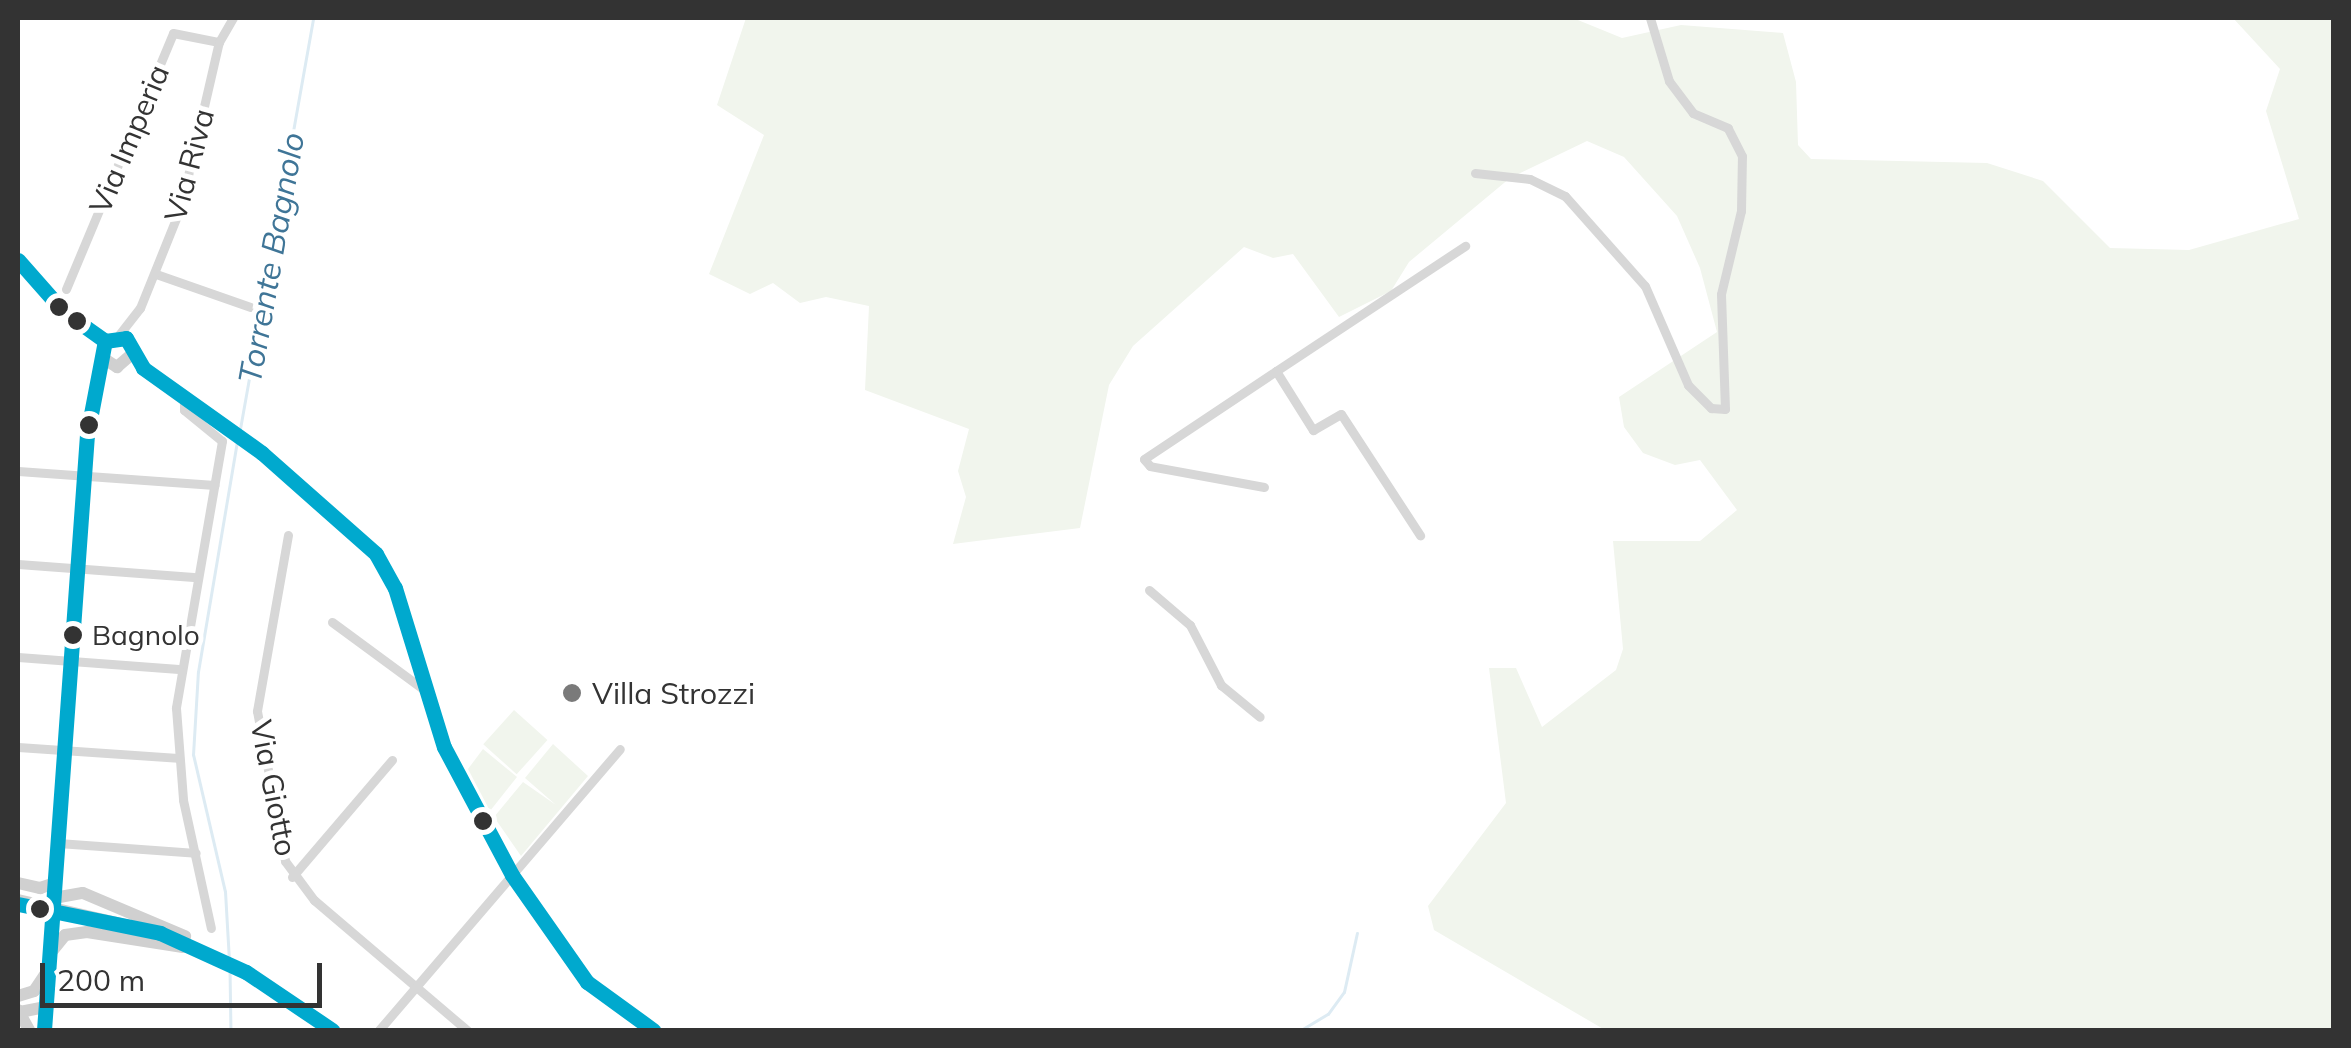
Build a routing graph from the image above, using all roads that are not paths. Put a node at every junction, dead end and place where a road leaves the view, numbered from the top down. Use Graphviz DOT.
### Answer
graph roads {
  1 [pos="233,18"];
  2 [pos="1650,18"];
  3 [pos="219,42"];
  4 [pos="1475,173"];
  5 [pos="1466,246"];
  6 [pos="18,260"];
  7 [pos="156,274"];
  8 [pos="66,288"];
  9 [pos="250,306"];
  10 [pos="122,343"];
  11 [pos="103,358"];
  12 [pos="116,368"];
  13 [pos="1276,371"];
  14 [pos="94,398"];
  15 [pos="184,398"];
  16 [pos="18,472"];
  17 [pos="84,476"];
  18 [pos="215,485"];
  19 [pos="1264,487"];
  20 [pos="288,535"];
  21 [pos="1420,535"];
  22 [pos="18,564"];
  23 [pos="76,568"];
  24 [pos="194,577"];
  25 [pos="1149,590"];
  26 [pos="332,622"];
  27 [pos="18,657"];
  28 [pos="70,660"];
  29 [pos="180,670"];
  30 [pos="426,692"];
  31 [pos="1260,716"];
  32 [pos="18,746"];
  33 [pos="620,749"];
  34 [pos="65,750"];
  35 [pos="178,758"];
  36 [pos="392,760"];
  37 [pos="58,843"];
  38 [pos="196,852"];
  39 [pos="57,868"];
  40 [pos="512,875"];
  41 [pos="292,877"];
  42 [pos="18,883"];
  43 [pos="55,883"];
  44 [pos="82,893"];
  45 [pos="54,898"];
  46 [pos="18,902"];
  47 [pos="212,928"];
  48 [pos="194,947"];
  49 [pos="211,955"];
  50 [pos="49,963"];
  51 [pos="416,986"];
  52 [pos="18,996"];
  53 [pos="45,1007"];
  54 [pos="19,1011"];
  55 [pos="330,1029"];
  56 [pos="29,1030"];
  57 [pos="44,1030"];
  58 [pos="379,1030"];
  59 [pos="466,1030"];
  60 [pos="654,1030"];
  1 -- 3 [label="street, Via Riva"];
  2 -- 4 [label="street"];
  3 -- 7 [label="street, Via Riva"];
  3 -- 8 [label="street, Via Imperia"];
  5 -- 13 [label="street"];
  6 -- 10 [label="street"];
  7 -- 9 [label="street"];
  7 -- 10 [label="street, Via Riva"];
  10 -- 11 [label="street"];
  10 -- 12 [label="street"];
  10 -- 15 [label="street"];
  11 -- 12 [label="street"];
  11 -- 14 [label="street"];
  12 -- 14 [label="street"];
  13 -- 19 [label="street"];
  13 -- 21 [label="street"];
  14 -- 17 [label="street"];
  15 -- 18 [label="street"];
  15 -- 30 [label="street"];
  16 -- 17 [label="street"];
  17 -- 18 [label="street"];
  17 -- 23 [label="street"];
  18 -- 24 [label="street"];
  20 -- 41 [label="street, Via Giotto"];
  22 -- 23 [label="street"];
  23 -- 24 [label="street"];
  23 -- 28 [label="street"];
  24 -- 29 [label="street"];
  25 -- 31 [label="street"];
  26 -- 30 [label="street"];
  27 -- 28 [label="street"];
  28 -- 29 [label="street"];
  28 -- 34 [label="street"];
  29 -- 35 [label="street"];
  30 -- 40 [label="street"];
  32 -- 34 [label="street"];
  33 -- 40 [label="street"];
  34 -- 35 [label="street"];
  34 -- 37 [label="street"];
  35 -- 38 [label="street"];
  36 -- 41 [label="street"];
  37 -- 38 [label="street"];
  37 -- 39 [label="street"];
  38 -- 47 [label="street"];
  39 -- 43 [label="street"];
  39 -- 44 [label="street"];
  40 -- 51 [label="street"];
  40 -- 60 [label="street"];
  41 -- 51 [label="street, Via Giotto"];
  42 -- 43 [label="street"];
  43 -- 45 [label="street"];
  44 -- 45 [label="street"];
  44 -- 49 [label="street"];
  45 -- 50 [label="street"];
  46 -- 48 [label="street"];
  48 -- 49 [label="street"];
  48 -- 50 [label="street"];
  49 -- 55 [label="street"];
  50 -- 52 [label="street"];
  50 -- 53 [label="street"];
  51 -- 58 [label="street"];
  51 -- 59 [label="street, Via Giotto"];
  53 -- 54 [label="street"];
  53 -- 57 [label="street"];
  54 -- 56 [label="street"];
}
